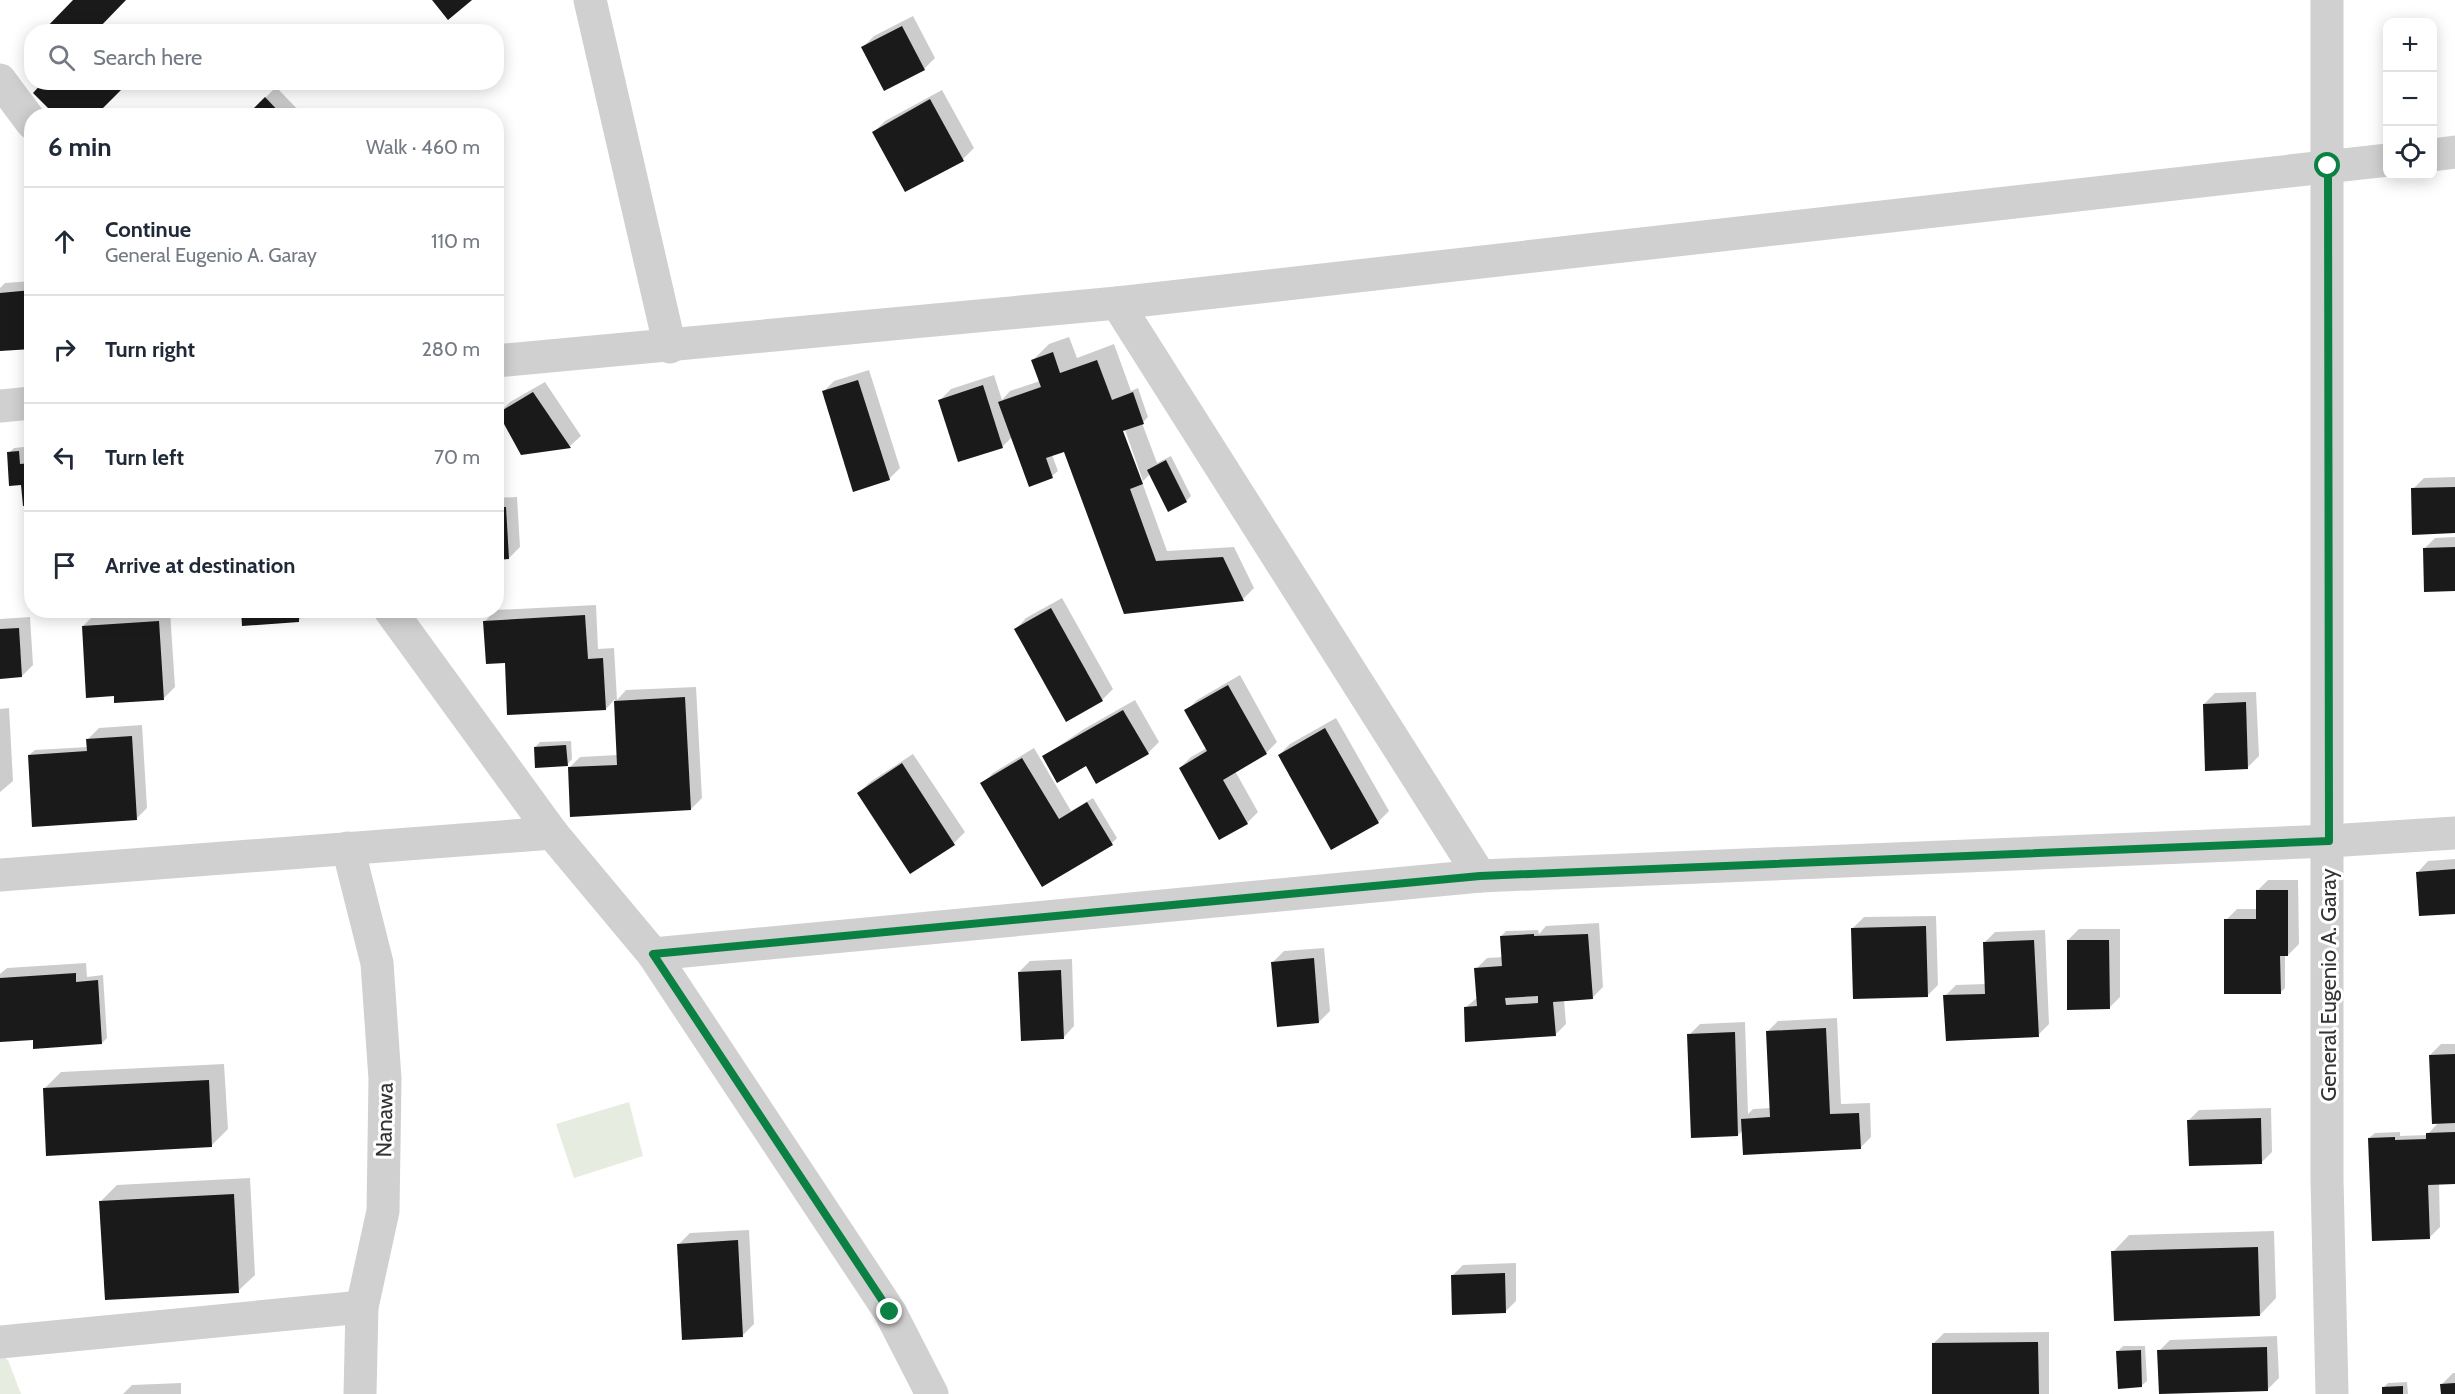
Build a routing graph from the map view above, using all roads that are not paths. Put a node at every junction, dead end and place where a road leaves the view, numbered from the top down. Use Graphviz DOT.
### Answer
graph roads {
  1 [pos="590,0"];
  2 [pos="2327,0"];
  3 [pos="0,80"];
  4 [pos="24,112"];
  5 [pos="2455,152"];
  6 [pos="2437,154"];
  7 [pos="2383,160"];
  8 [pos="2328,166"];
  9 [pos="1117,303"];
  10 [pos="670,347"];
  11 [pos="504,361"];
  12 [pos="24,404"];
  13 [pos="0,406"];
  14 [pos="396,618"];
  15 [pos="552,833"];
  16 [pos="2455,833"];
  17 [pos="2329,841"];
  18 [pos="348,848"];
  19 [pos="0,874"];
  20 [pos="1480,876"];
  21 [pos="653,954"];
  22 [pos="362,1307"];
  23 [pos="0,1342"];
  24 [pos="360,1394"];
  25 [pos="932,1394"];
  26 [pos="2332,1394"];
  1 -- 10 [label="street"];
  2 -- 8 [label="street, General Eugenio A. Garay"];
  3 -- 4 [label="street"];
  5 -- 6 [label="street"];
  7 -- 8 [label="street"];
  8 -- 9 [label="street"];
  8 -- 17 [label="street, General Eugenio A. Garay"];
  9 -- 10 [label="street"];
  9 -- 20 [label="street"];
  10 -- 11 [label="street"];
  12 -- 13 [label="street"];
  14 -- 15 [label="street"];
  15 -- 18 [label="street"];
  15 -- 21 [label="street"];
  16 -- 17 [label="street"];
  17 -- 20 [label="street"];
  17 -- 26 [label="street, General Eugenio A. Garay"];
  18 -- 19 [label="street"];
  18 -- 22 [label="street, Nanawa"];
  20 -- 21 [label="street"];
  21 -- 25 [label="street"];
  22 -- 23 [label="street"];
  22 -- 24 [label="street, Nanawa"];
}
